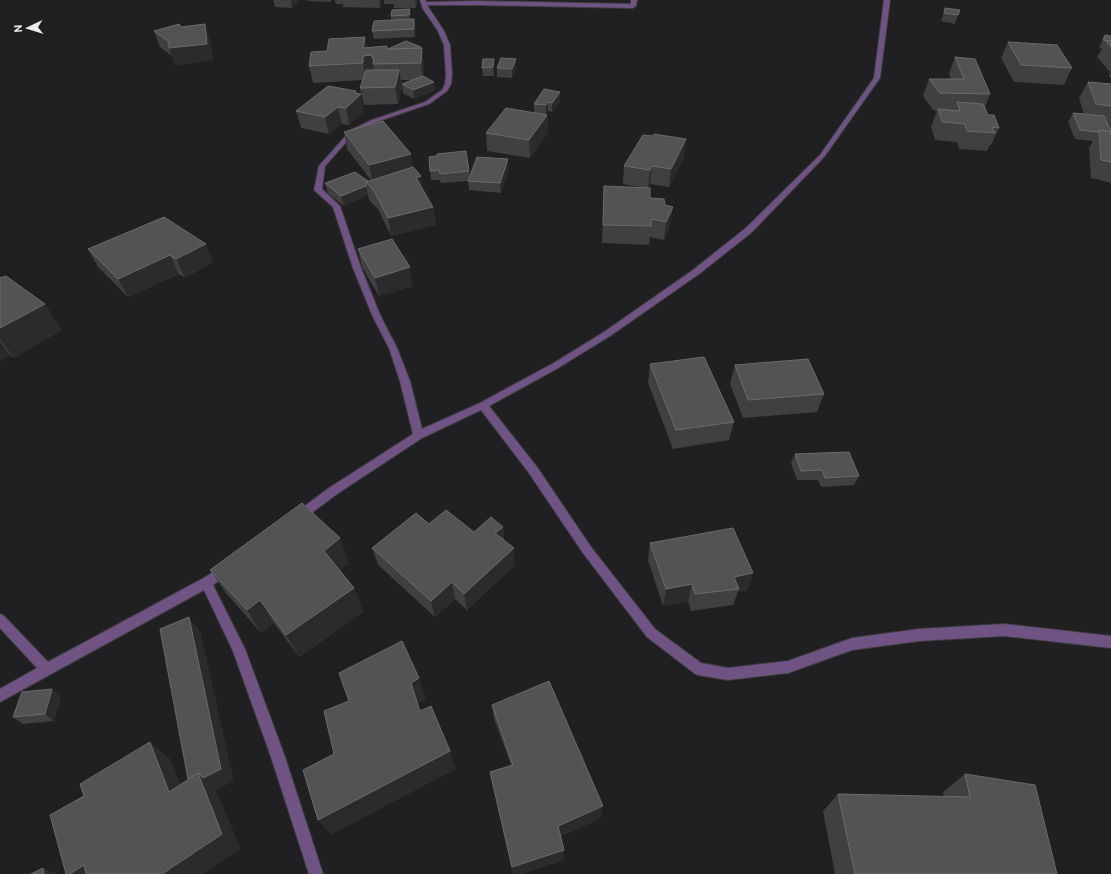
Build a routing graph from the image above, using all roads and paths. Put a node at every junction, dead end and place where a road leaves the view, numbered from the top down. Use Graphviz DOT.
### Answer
graph roads {
  1 [pos="634,0"];
  2 [pos="887,0"];
  3 [pos="424,2"];
  4 [pos="483,404"];
  5 [pos="418,435"];
  6 [pos="289,523"];
  7 [pos="232,565"];
  8 [pos="206,583"];
  9 [pos="0,620"];
  10 [pos="1111,642"];
  11 [pos="47,668"];
  12 [pos="0,696"];
  13 [pos="316,874"];
  1 -- 3 [label="street"];
  2 -- 4 [label="street"];
  3 -- 5 [label="street"];
  4 -- 5 [label="street"];
  4 -- 10 [label="street"];
  5 -- 6 [label="street"];
  7 -- 8 [label="street"];
  8 -- 11 [label="street"];
  8 -- 13 [label="street"];
  9 -- 11 [label="street"];
  11 -- 12 [label="street"];
}
